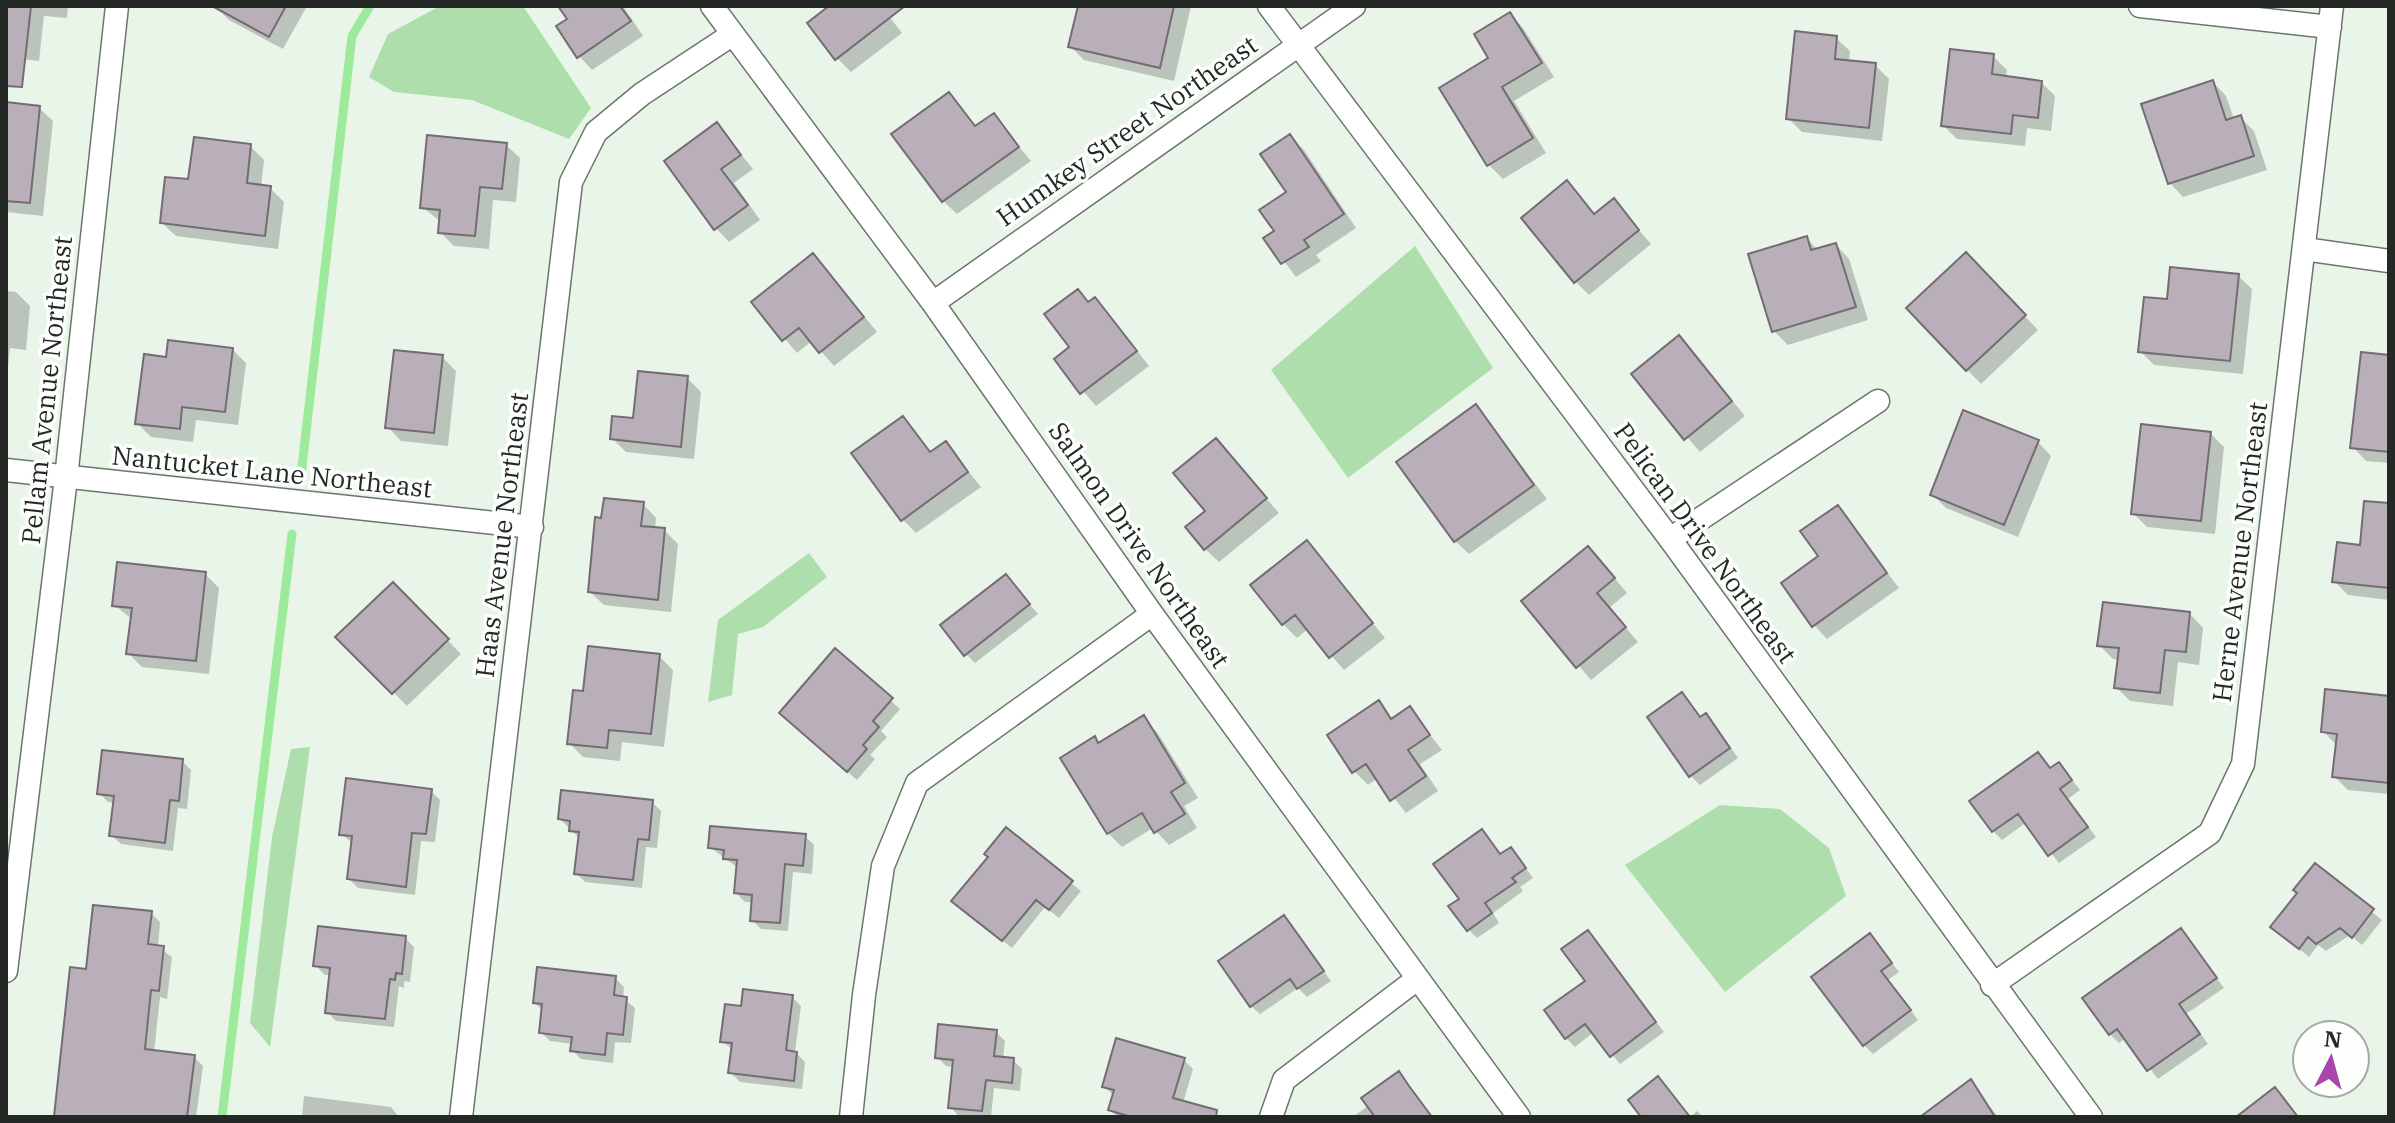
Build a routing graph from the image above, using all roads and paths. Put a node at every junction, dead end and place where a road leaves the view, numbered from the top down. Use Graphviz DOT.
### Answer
graph roads {
  1 [pos="117,6"];
  2 [pos="712,6"];
  3 [pos="1269,6"];
  4 [pos="1354,6"];
  5 [pos="2140,6"];
  6 [pos="2331,17"];
  7 [pos="733,34"];
  8 [pos="1297,44"];
  9 [pos="2304,249"];
  10 [pos="2389,261"];
  11 [pos="933,303"];
  12 [pos="1878,401"];
  13 [pos="6,470"];
  14 [pos="66,478"];
  15 [pos="532,527"];
  16 [pos="1670,539"];
  17 [pos="1152,614"];
  18 [pos="6,971"];
  19 [pos="1417,979"];
  20 [pos="1992,985"];
  21 [pos="461,1117"];
  22 [pos="851,1117"];
  23 [pos="1271,1117"];
  24 [pos="1519,1117"];
  25 [pos="2091,1117"];
  1 -- 14 [label="street, Pellam Avenue Northeast"];
  2 -- 7 [label="street, Salmon Drive Northeast"];
  3 -- 8 [label="street, Pelican Drive Northeast"];
  4 -- 8 [label="street, Humkey Street Northeast"];
  5 -- 6 [label="street"];
  6 -- 9 [label="street, Herne Avenue Northeast"];
  7 -- 11 [label="street, Salmon Drive Northeast"];
  7 -- 15 [label="street, Haas Avenue Northeast"];
  8 -- 11 [label="street, Humkey Street Northeast"];
  8 -- 16 [label="street, Pelican Drive Northeast"];
  9 -- 10 [label="street"];
  9 -- 20 [label="street, Herne Avenue Northeast"];
  11 -- 17 [label="street, Salmon Drive Northeast"];
  12 -- 16 [label="street"];
  13 -- 14 [label="street, Nantucket Lane Northeast"];
  14 -- 15 [label="street, Nantucket Lane Northeast"];
  14 -- 18 [label="street, Pellam Avenue Northeast"];
  15 -- 21 [label="street, Haas Avenue Northeast"];
  16 -- 20 [label="street, Pelican Drive Northeast"];
  17 -- 19 [label="street, Salmon Drive Northeast"];
  17 -- 22 [label="street"];
  19 -- 23 [label="street"];
  19 -- 24 [label="street, Salmon Drive Northeast"];
  20 -- 25 [label="street, Pelican Drive Northeast"];
}
